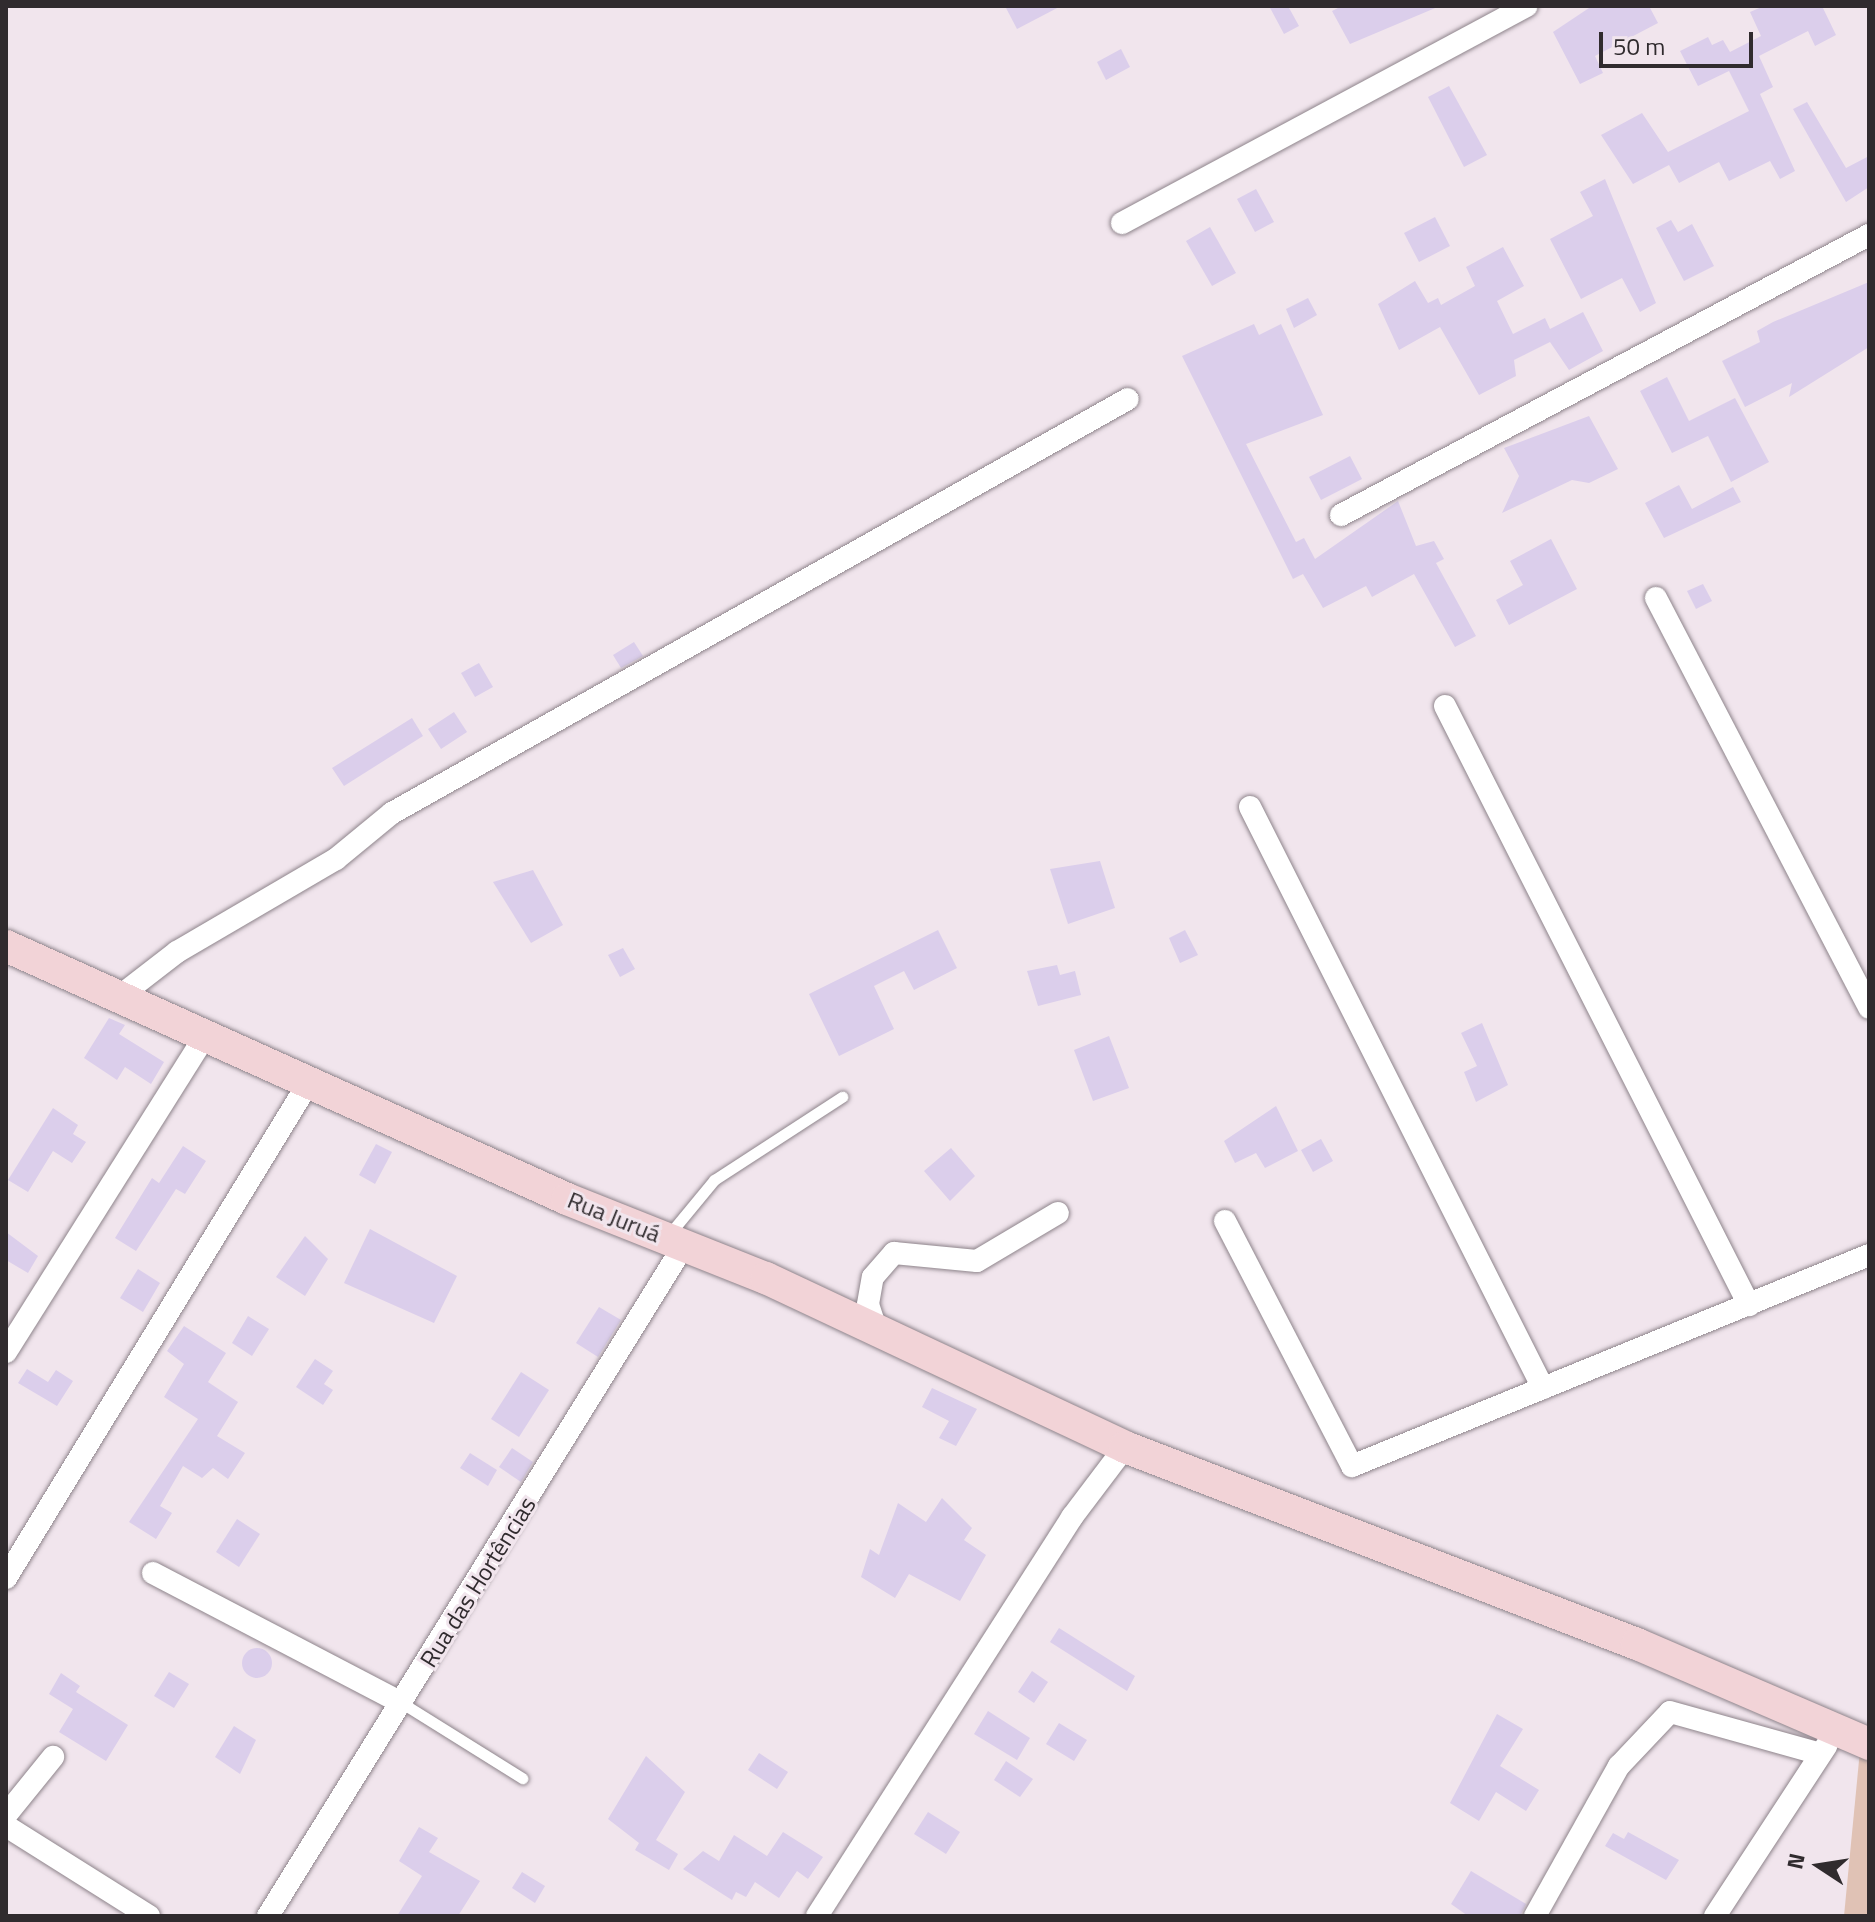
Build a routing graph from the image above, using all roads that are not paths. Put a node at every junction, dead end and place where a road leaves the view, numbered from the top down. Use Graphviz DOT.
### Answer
graph roads {
  1 [pos="1527,6"];
  2 [pos="1122,223"];
  3 [pos="1869,235"];
  4 [pos="1128,399"];
  5 [pos="1341,515"];
  6 [pos="1656,598"];
  7 [pos="1445,706"];
  8 [pos="1250,807"];
  9 [pos="6,946"];
  10 [pos="120,996"];
  11 [pos="1869,1008"];
  12 [pos="206,1035"];
  13 [pos="309,1082"];
  14 [pos="842,1097"];
  15 [pos="1058,1213"];
  16 [pos="1225,1221"];
  17 [pos="675,1241"];
  18 [pos="1869,1255"];
  19 [pos="1749,1305"];
  20 [pos="877,1332"];
  21 [pos="6,1352"];
  22 [pos="1543,1388"];
  23 [pos="1125,1447"];
  24 [pos="153,1573"];
  25 [pos="6,1578"];
  26 [pos="402,1703"];
  27 [pos="1828,1743"];
  28 [pos="1869,1744"];
  29 [pos="53,1757"];
  30 [pos="522,1778"];
  31 [pos="6,1815"];
  32 [pos="6,1826"];
  33 [pos="276,1913"];
  34 [pos="149,1916"];
  35 [pos="817,1916"];
  36 [pos="1535,1916"];
  37 [pos="1715,1916"];
  1 -- 2 [label="street"];
  3 -- 5 [label="street"];
  4 -- 10 [label="street"];
  6 -- 11 [label="street"];
  7 -- 19 [label="street"];
  8 -- 22 [label="street"];
  9 -- 10 [label="street, Rua Juruá"];
  10 -- 12 [label="street, Rua Juruá"];
  12 -- 13 [label="street, Rua Juruá"];
  12 -- 21 [label="street"];
  13 -- 17 [label="street, Rua Juruá"];
  13 -- 25 [label="street"];
  14 -- 17 [label="lane"];
  15 -- 20 [label="street"];
  16 -- 22 [label="street"];
  17 -- 20 [label="street, Rua Juruá"];
  17 -- 26 [label="street, Rua das Hortências"];
  18 -- 19 [label="street"];
  19 -- 22 [label="street"];
  20 -- 23 [label="street, Rua Juruá"];
  23 -- 27 [label="street, Rua Juruá"];
  23 -- 35 [label="street"];
  24 -- 26 [label="street"];
  26 -- 30 [label="lane"];
  26 -- 33 [label="street, Rua das Hortências"];
  27 -- 28 [label="street, Rua Juruá"];
  27 -- 36 [label="street"];
  27 -- 37 [label="street"];
  29 -- 31 [label="street"];
  32 -- 34 [label="street"];
}
